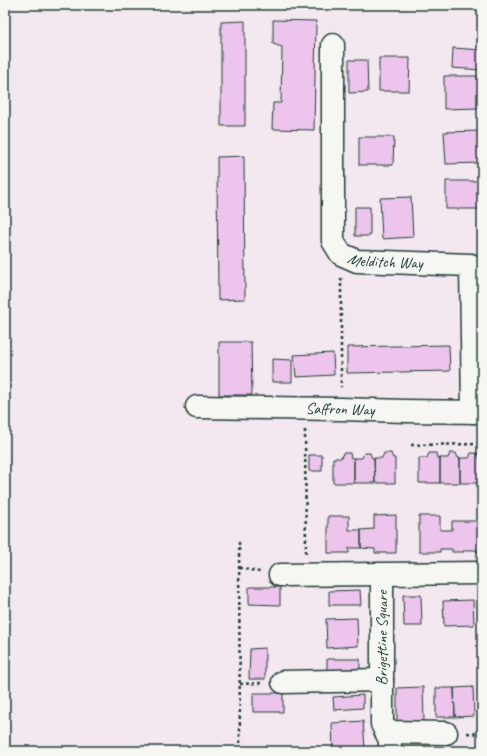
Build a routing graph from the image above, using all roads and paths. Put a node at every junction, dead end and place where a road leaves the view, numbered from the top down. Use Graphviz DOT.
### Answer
graph roads {
  1 [pos="333,45"];
  2 [pos="341,254"];
  3 [pos="476,265"];
  4 [pos="197,407"];
  5 [pos="305,409"];
  6 [pos="341,409"];
  7 [pos="478,412"];
  8 [pos="482,444"];
  9 [pos="411,445"];
  10 [pos="239,542"];
  11 [pos="482,573"];
  12 [pos="280,575"];
  13 [pos="306,575"];
  14 [pos="382,575"];
  15 [pos="382,680"];
  16 [pos="283,682"];
  17 [pos="446,733"];
  18 [pos="388,742"];
  19 [pos="240,751"];
  1 -- 2 [label="street, Melditch Way"];
  2 -- 3 [label="street, Melditch Way"];
  2 -- 6 [label="path"];
  3 -- 7 [label="street, Melditch Way"];
  4 -- 5 [label="street, Saffron Way"];
  5 -- 6 [label="street, Saffron Way"];
  5 -- 13 [label="path"];
  6 -- 7 [label="street, Saffron Way"];
  8 -- 9 [label="path"];
  10 -- 19 [label="path"];
  11 -- 14 [label="street, Brigettine Square"];
  12 -- 13 [label="street"];
  13 -- 14 [label="street"];
  14 -- 15 [label="street, Brigettine Square"];
  15 -- 16 [label="street"];
  15 -- 18 [label="street, Brigettine Square"];
  17 -- 18 [label="street"];
}
